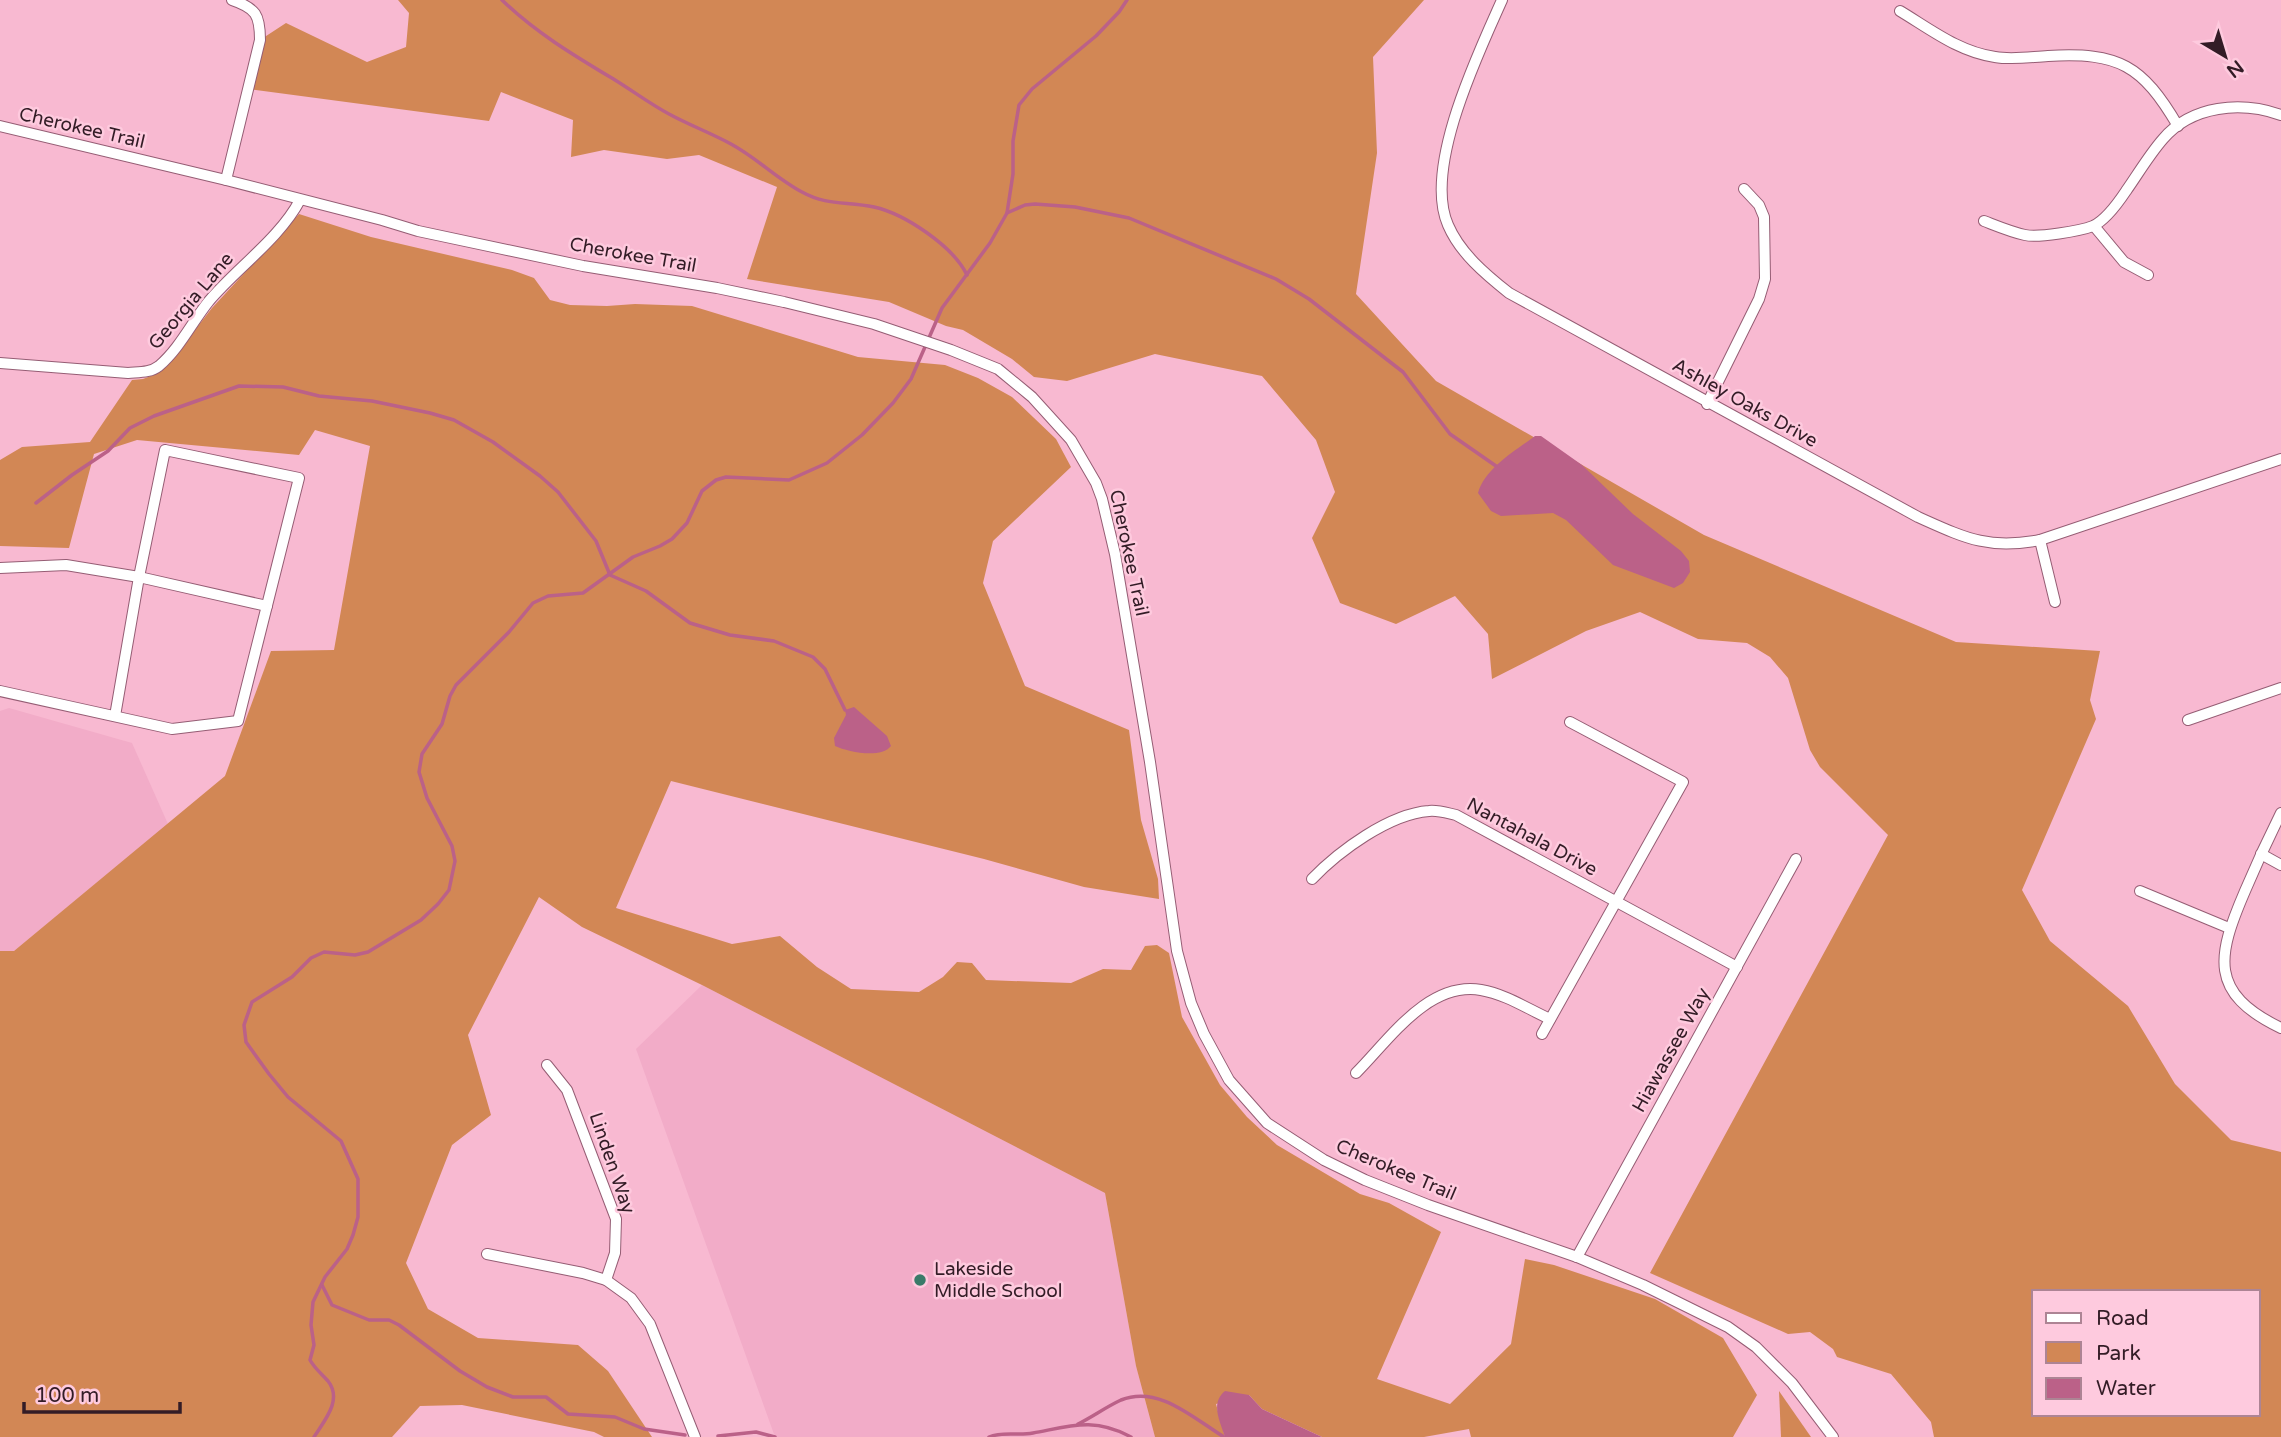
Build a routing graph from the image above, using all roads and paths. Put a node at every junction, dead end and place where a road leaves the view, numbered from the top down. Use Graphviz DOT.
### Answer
graph roads {
  1 [pos="232,0"];
  2 [pos="1502,0"];
  3 [pos="1900,11"];
  4 [pos="2281,115"];
  5 [pos="0,126"];
  6 [pos="2178,126"];
  7 [pos="226,180"];
  8 [pos="1744,189"];
  9 [pos="300,200"];
  10 [pos="1984,221"];
  11 [pos="2094,226"];
  12 [pos="2148,275"];
  13 [pos="0,363"];
  14 [pos="1707,404"];
  15 [pos="2281,458"];
  16 [pos="2040,540"];
  17 [pos="0,568"];
  18 [pos="139,578"];
  19 [pos="2055,602"];
  20 [pos="267,606"];
  21 [pos="2281,688"];
  22 [pos="0,691"];
  23 [pos="114,716"];
  24 [pos="2188,720"];
  25 [pos="1570,722"];
  26 [pos="2281,813"];
  27 [pos="2261,854"];
  28 [pos="1796,859"];
  29 [pos="2281,865"];
  30 [pos="1312,879"];
  31 [pos="2140,891"];
  32 [pos="1615,901"];
  33 [pos="2229,928"];
  34 [pos="1737,967"];
  35 [pos="1550,1019"];
  36 [pos="2281,1028"];
  37 [pos="1542,1034"];
  38 [pos="547,1065"];
  39 [pos="1356,1073"];
  40 [pos="487,1254"];
  41 [pos="1577,1258"];
  42 [pos="606,1280"];
  43 [pos="695,1437"];
  44 [pos="1833,1437"];
  1 -- 7 [label="street"];
  2 -- 14 [label="street, Ashley Oaks Drive"];
  3 -- 6 [label="street"];
  4 -- 6 [label="street"];
  5 -- 7 [label="street, Cherokee Trail"];
  6 -- 11 [label="street"];
  7 -- 9 [label="street, Cherokee Trail"];
  8 -- 14 [label="street"];
  9 -- 13 [label="street, Georgia Lane"];
  9 -- 41 [label="street, Cherokee Trail"];
  10 -- 11 [label="street"];
  11 -- 12 [label="street"];
  14 -- 16 [label="street, Ashley Oaks Drive"];
  15 -- 16 [label="street, Ashley Oaks Drive"];
  16 -- 19 [label="street"];
  17 -- 18 [label="street"];
  18 -- 20 [label="street"];
  18 -- 20 [label="street"];
  18 -- 23 [label="street"];
  20 -- 23 [label="street"];
  21 -- 24 [label="street"];
  22 -- 23 [label="street"];
  25 -- 32 [label="street"];
  26 -- 27 [label="street"];
  27 -- 29 [label="street"];
  27 -- 33 [label="street"];
  28 -- 34 [label="street, Hiawassee Way"];
  30 -- 32 [label="street, Nantahala Drive"];
  31 -- 33 [label="street"];
  32 -- 34 [label="street, Nantahala Drive"];
  32 -- 35 [label="street"];
  33 -- 36 [label="street"];
  34 -- 41 [label="street, Hiawassee Way"];
  35 -- 37 [label="street"];
  35 -- 39 [label="street"];
  38 -- 42 [label="street, Linden Way"];
  40 -- 42 [label="street"];
  41 -- 44 [label="street, Cherokee Trail"];
  42 -- 43 [label="street"];
}
